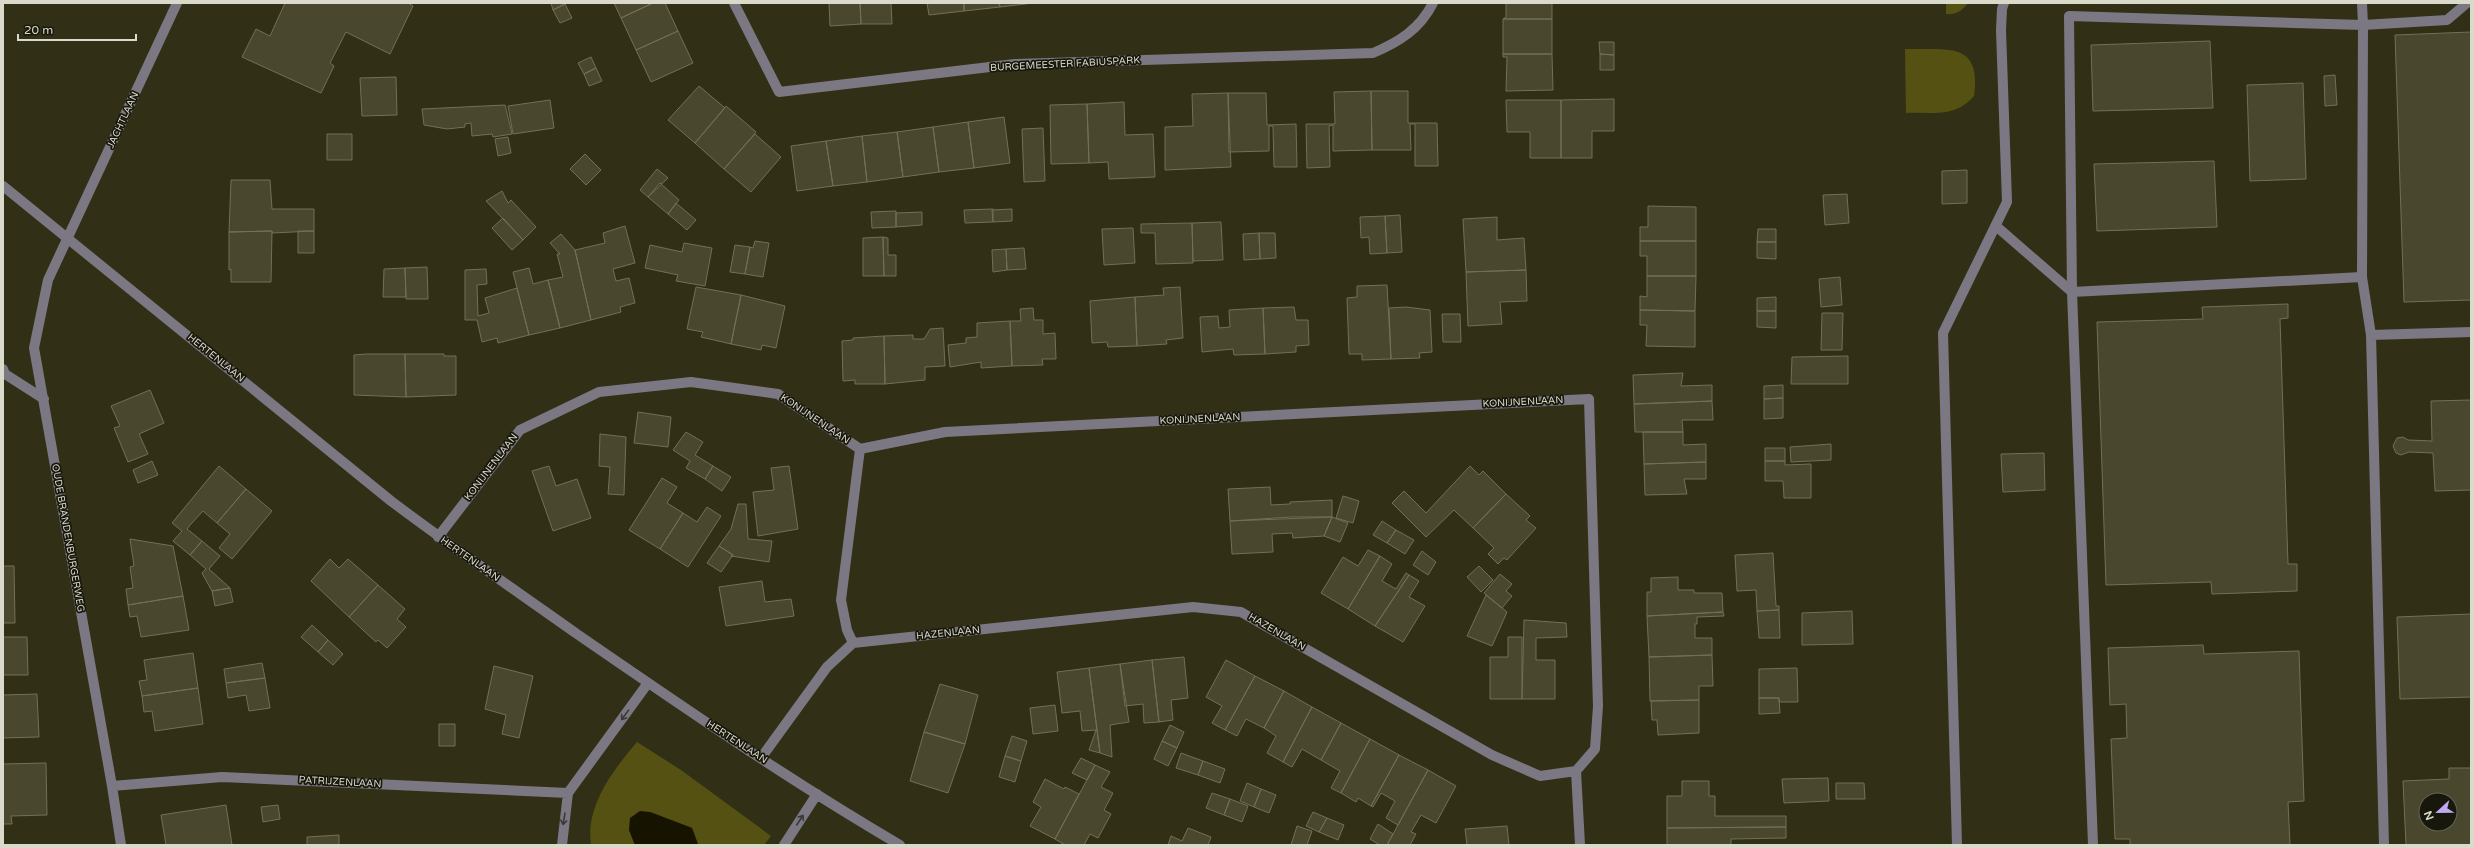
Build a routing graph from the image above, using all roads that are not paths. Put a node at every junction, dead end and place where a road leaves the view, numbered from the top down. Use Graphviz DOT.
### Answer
graph roads {
  1 [pos="177,3"];
  2 [pos="734,3"];
  3 [pos="1433,3"];
  4 [pos="2004,3"];
  5 [pos="2362,3"];
  6 [pos="2467,3"];
  7 [pos="2363,24"];
  8 [pos="3,186"];
  9 [pos="1996,226"];
  10 [pos="67,236"];
  11 [pos="2362,277"];
  12 [pos="2072,292"];
  13 [pos="2471,332"];
  14 [pos="2370,336"];
  15 [pos="3,369"];
  16 [pos="44,399"];
  17 [pos="860,449"];
  18 [pos="438,537"];
  19 [pos="853,643"];
  20 [pos="648,683"];
  21 [pos="761,758"];
  22 [pos="1576,771"];
  23 [pos="112,786"];
  24 [pos="568,793"];
  25 [pos="817,794"];
  26 [pos="121,845"];
  27 [pos="562,845"];
  28 [pos="784,845"];
  29 [pos="900,845"];
  30 [pos="1580,845"];
  31 [pos="1957,845"];
  32 [pos="2094,845"];
  33 [pos="2384,845"];
  1 -- 10 [label="street, JACHTLAAN"];
  2 -- 3 [label="street, BURGEMEESTER FABIUSPARK"];
  4 -- 9 [label="street"];
  5 -- 7 [label="street"];
  6 -- 7 [label="street"];
  7 -- 11 [label="street"];
  7 -- 12 [label="street"];
  8 -- 10 [label="street, HERTENLAAN"];
  9 -- 12 [label="street"];
  9 -- 31 [label="street"];
  10 -- 16 [label="street, OUDE BRANDENBURGERWEG"];
  10 -- 18 [label="street, HERTENLAAN"];
  11 -- 12 [label="street"];
  11 -- 14 [label="street"];
  12 -- 32 [label="street"];
  13 -- 14 [label="street"];
  14 -- 33 [label="street"];
  15 -- 16 [label="street"];
  16 -- 23 [label="street, OUDE BRANDENBURGERWEG"];
  17 -- 18 [label="street, KONIJNENLAAN"];
  17 -- 19 [label="street"];
  17 -- 22 [label="street, KONIJNENLAAN"];
  18 -- 20 [label="street, HERTENLAAN"];
  19 -- 21 [label="street"];
  19 -- 22 [label="street, HAZENLAAN"];
  20 -- 21 [label="street, HERTENLAAN"];
  20 -- 24 [label="street, one-way"];
  21 -- 25 [label="street, HERTENLAAN"];
  22 -- 30 [label="street"];
  23 -- 24 [label="street, PATRIJZENLAAN"];
  23 -- 26 [label="street, OUDE BRANDENBURGERWEG"];
  24 -- 27 [label="street, one-way"];
  28 -- 25 [label="street, one-way"];
  25 -- 29 [label="street, HERTENLAAN"];
}
